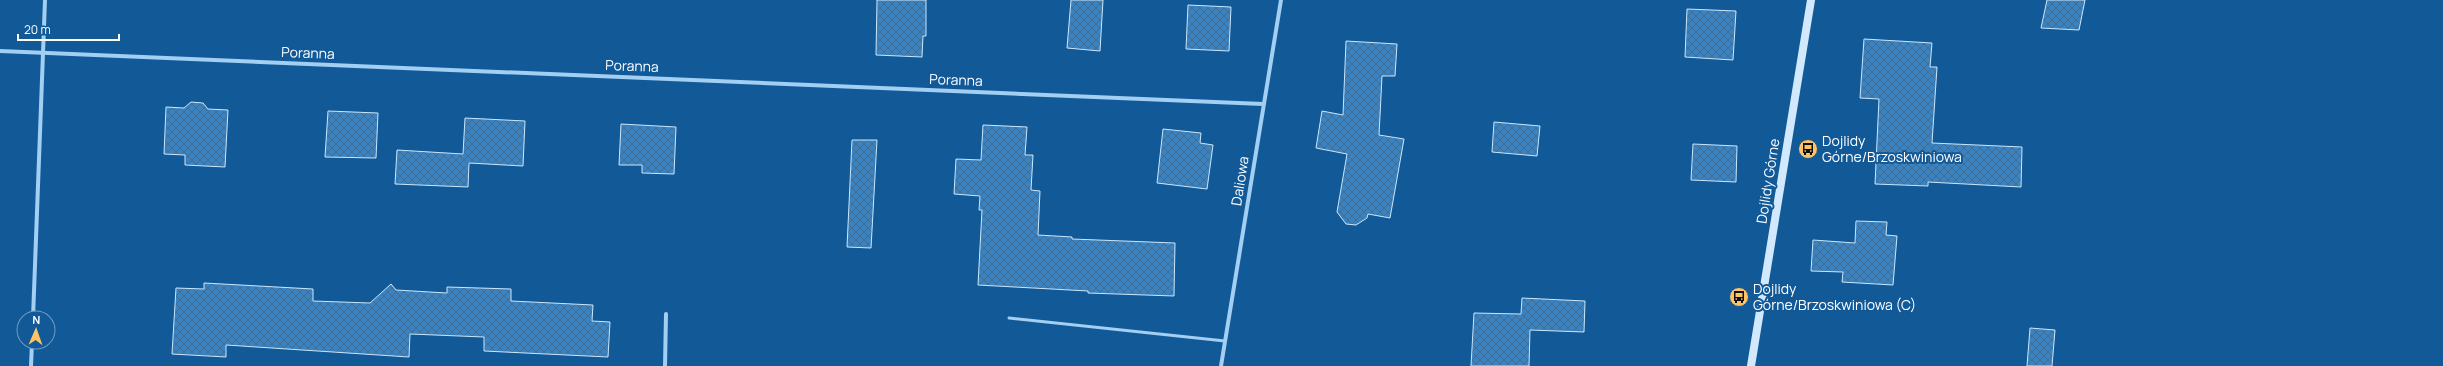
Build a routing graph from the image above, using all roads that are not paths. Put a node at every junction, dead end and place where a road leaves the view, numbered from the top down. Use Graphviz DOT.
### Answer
graph roads {
  1 [pos="45,0"];
  2 [pos="1281,0"];
  3 [pos="1811,0"];
  4 [pos="0,51"];
  5 [pos="44,52"];
  6 [pos="1264,104"];
  7 [pos="33,310"];
  8 [pos="666,314"];
  9 [pos="1009,318"];
  10 [pos="1225,341"];
  11 [pos="32,350"];
  12 [pos="31,366"];
  13 [pos="665,366"];
  14 [pos="1221,366"];
  15 [pos="1751,366"];
  1 -- 5 [label="street"];
  2 -- 6 [label="street, Daliowa"];
  3 -- 15 [label="street, Dojlidy Górne"];
  4 -- 5 [label="street, Poranna"];
  5 -- 6 [label="street, Poranna"];
  5 -- 7 [label="street"];
  6 -- 10 [label="street, Daliowa"];
  8 -- 13 [label="street"];
  9 -- 10 [label="lane"];
  10 -- 14 [label="street, Daliowa"];
  11 -- 12 [label="street"];
}
